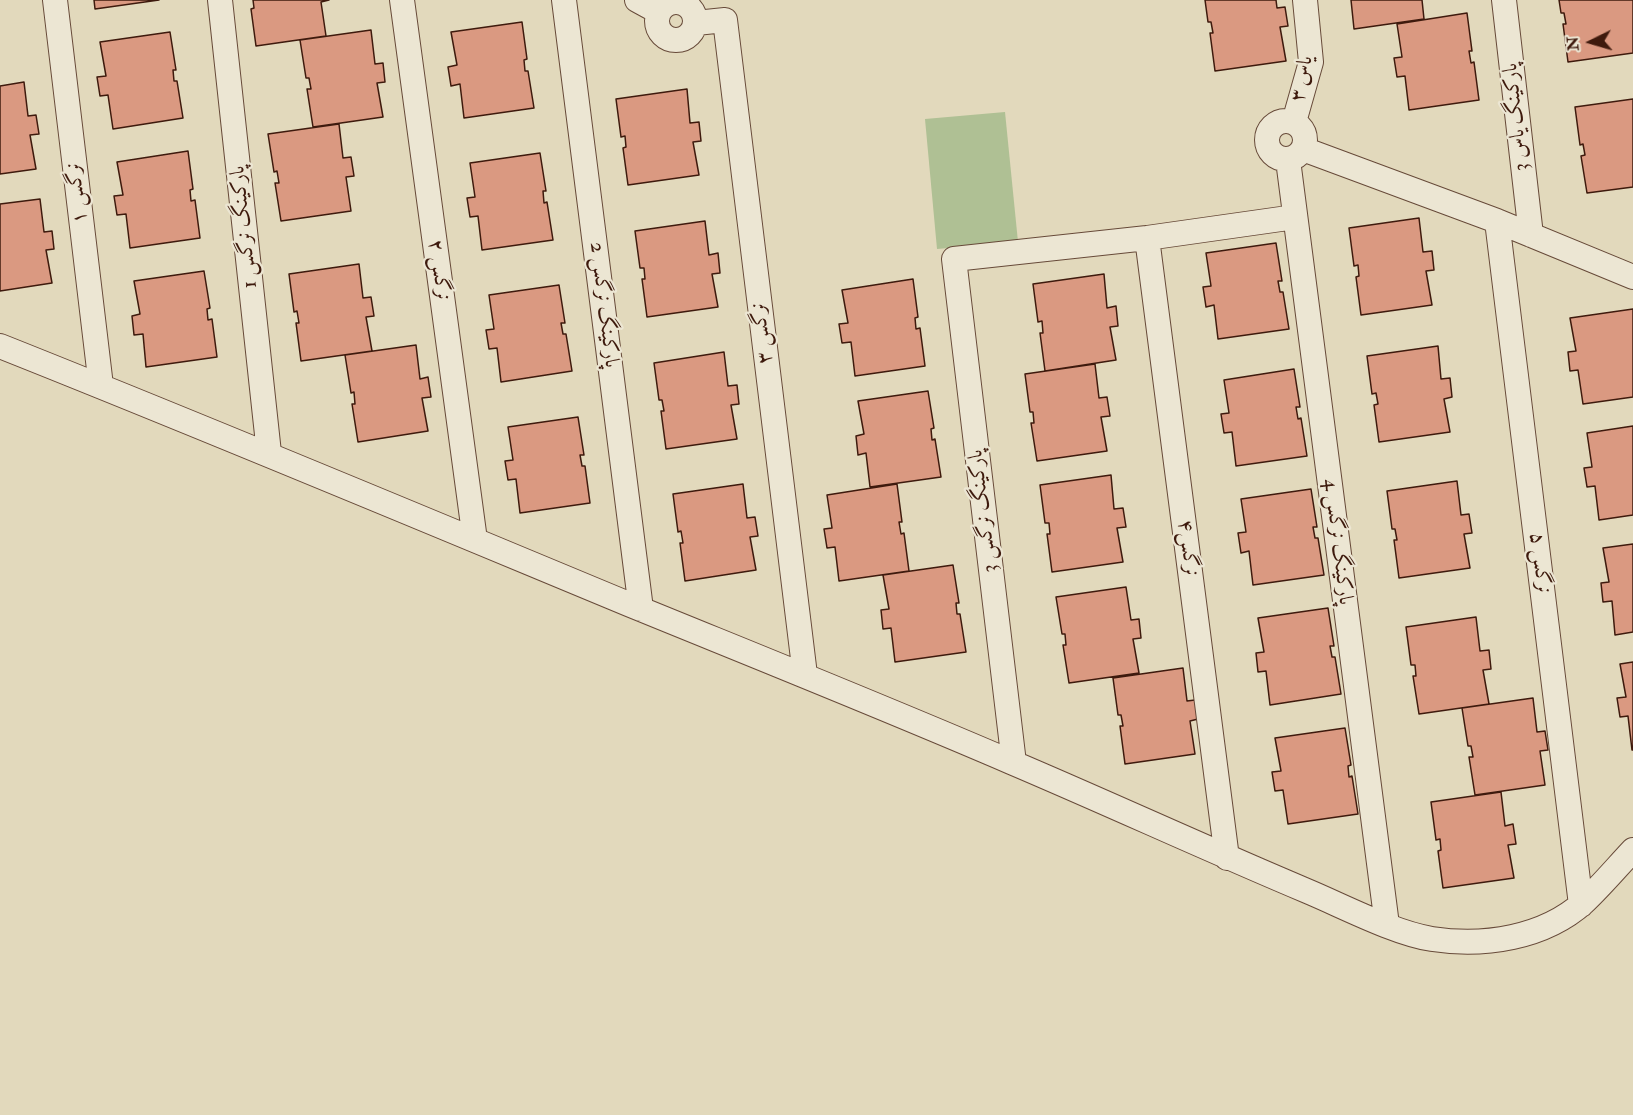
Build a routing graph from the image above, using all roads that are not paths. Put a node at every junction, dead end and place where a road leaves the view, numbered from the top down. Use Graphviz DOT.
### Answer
graph roads {
  1 [pos="55,0"];
  2 [pos="220,0"];
  3 [pos="402,0"];
  4 [pos="564,0"];
  5 [pos="637,0"];
  6 [pos="1305,0"];
  7 [pos="1504,0"];
  8 [pos="1294,122"];
  9 [pos="1296,154"];
  10 [pos="1295,217"];
  11 [pos="1497,221"];
  12 [pos="1530,235"];
  13 [pos="1147,238"];
  14 [pos="1633,277"];
  15 [pos="0,346"];
  16 [pos="101,386"];
  17 [pos="269,453"];
  18 [pos="475,540"];
  19 [pos="642,609"];
  20 [pos="805,675"];
  21 [pos="1014,763"];
  22 [pos="1633,850"];
  23 [pos="1227,858"];
  24 [pos="1581,905"];
  25 [pos="1387,925"];
  1 -- 16 [label="street, نرگس ۱"];
  2 -- 17 [label="street, پارکینگ نرگس 1"];
  3 -- 18 [label="street, نرگس ۲"];
  4 -- 19 [label="street, پارکینگ نرگس 2"];
  5 -- 20 [label="street, نرگس ۳"];
  6 -- 8 [label="street, یاس ۳"];
  7 -- 12 [label="street, پارکینگ یاس 3"];
  8 -- 9 [label="street"];
  8 -- 9 [label="street"];
  9 -- 10 [label="street, پارکینگ نرگس 4"];
  9 -- 11 [label="street"];
  10 -- 13 [label="street"];
  10 -- 25 [label="street, پارکینگ نرگس 4"];
  11 -- 12 [label="street"];
  11 -- 24 [label="street, نرگس ۵"];
  12 -- 14 [label="street"];
  13 -- 21 [label="street, پارکینگ نرگس 3"];
  13 -- 23 [label="street, نرگس۴"];
  15 -- 16 [label="street"];
  16 -- 17 [label="street"];
  17 -- 18 [label="street"];
  18 -- 19 [label="street"];
  19 -- 20 [label="street"];
  20 -- 21 [label="street"];
  21 -- 23 [label="street"];
  22 -- 24 [label="street"];
  23 -- 25 [label="street"];
  24 -- 25 [label="street"];
}
